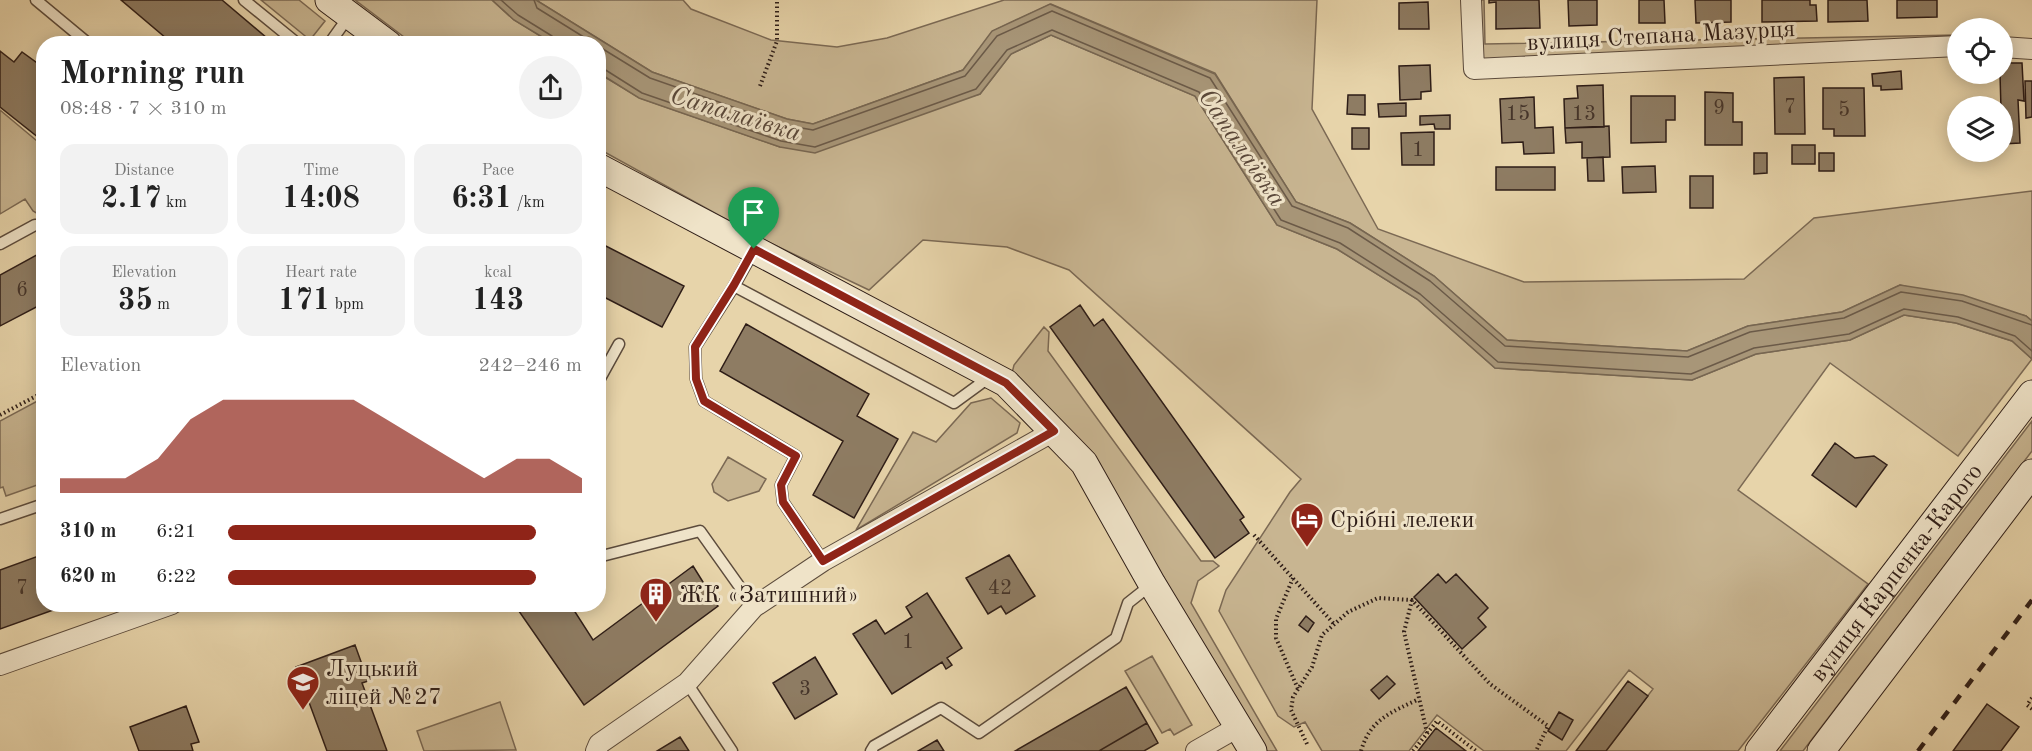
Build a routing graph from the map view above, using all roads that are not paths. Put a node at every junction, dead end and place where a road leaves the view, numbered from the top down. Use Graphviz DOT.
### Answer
graph roads {
  1 [pos="36,0"];
  2 [pos="244,0"];
  3 [pos="1471,0"];
  4 [pos="339,8"];
  5 [pos="79,36"];
  6 [pos="288,36"];
  7 [pos="331,36"];
  8 [pos="377,36"];
  9 [pos="1947,47"];
  10 [pos="2013,48"];
  11 [pos="2032,49"];
  12 [pos="606,171"];
  13 [pos="36,225"];
  14 [pos="0,244"];
  15 [pos="754,249"];
  16 [pos="734,285"];
  17 [pos="619,344"];
  18 [pos="606,368"];
  19 [pos="991,375"];
  20 [pos="2032,394"];
  21 [pos="1054,431"];
  22 [pos="2032,473"];
  23 [pos="36,507"];
  24 [pos="0,519"];
  25 [pos="606,555"];
  26 [pos="823,561"];
  27 [pos="1152,584"];
  28 [pos="754,607"];
  29 [pos="149,612"];
  30 [pos="0,665"];
  31 [pos="687,683"];
  32 [pos="1238,727"];
  33 [pos="596,751"];
  34 [pos="732,751"];
  35 [pos="871,751"];
  36 [pos="1196,751"];
  37 [pos="1253,751"];
  38 [pos="1759,751"];
  39 [pos="1821,751"];
  1 -- 5 [label="lane"];
  2 -- 6 [label="lane"];
  3 -- 9 [label="street, вулиця Степана Мазурця"];
  4 -- 7 [label="lane"];
  4 -- 8 [label="street"];
  10 -- 11 [label="street"];
  12 -- 15 [label="street"];
  13 -- 14 [label="lane"];
  15 -- 16 [label="lane"];
  15 -- 19 [label="street"];
  16 -- 19 [label="lane"];
  16 -- 26 [label="lane"];
  17 -- 18 [label="lane"];
  19 -- 21 [label="street"];
  20 -- 38 [label="street, вулиця Карпенка-Карого"];
  21 -- 26 [label="street"];
  21 -- 27 [label="street"];
  22 -- 39 [label="street, вулиця Карпенка-Карого"];
  23 -- 24 [label="lane"];
  25 -- 28 [label="lane"];
  26 -- 28 [label="street"];
  27 -- 32 [label="street"];
  27 -- 35 [label="lane"];
  28 -- 31 [label="street"];
  29 -- 30 [label="street"];
  31 -- 33 [label="street"];
  31 -- 34 [label="lane"];
  32 -- 36 [label="street"];
  32 -- 37 [label="street"];
}
